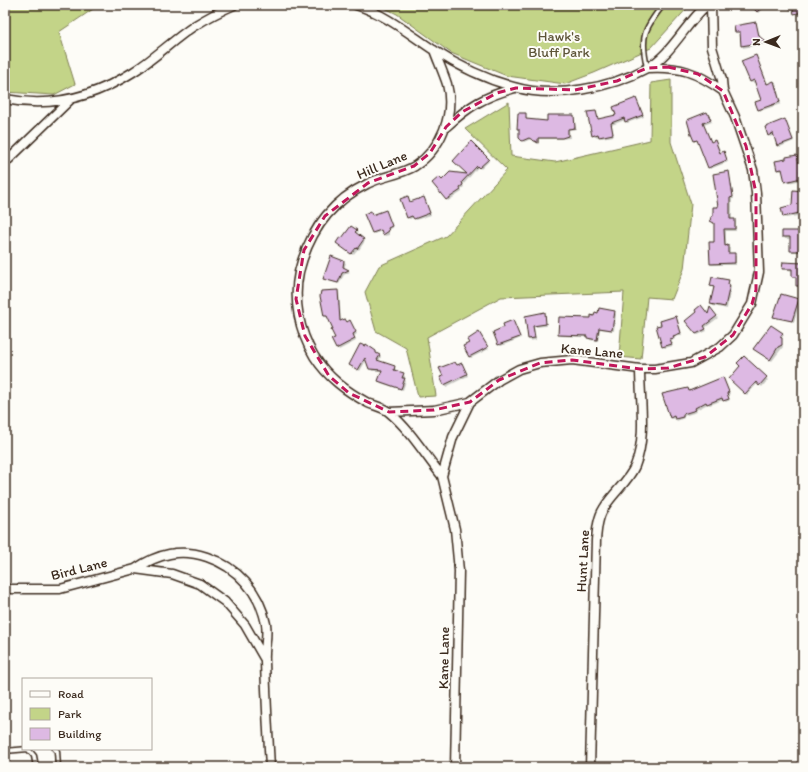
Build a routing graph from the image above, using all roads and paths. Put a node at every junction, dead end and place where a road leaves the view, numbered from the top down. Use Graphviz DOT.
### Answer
graph roads {
  1 [pos="234,5"];
  2 [pos="356,5"];
  3 [pos="663,5"];
  4 [pos="707,5"];
  5 [pos="711,5"];
  6 [pos="434,50"];
  7 [pos="648,68"];
  8 [pos="516,88"];
  9 [pos="723,91"];
  10 [pos="5,99"];
  11 [pos="70,100"];
  12 [pos="446,127"];
  13 [pos="5,163"];
  14 [pos="640,369"];
  15 [pos="470,402"];
  16 [pos="389,412"];
  17 [pos="442,476"];
  18 [pos="136,569"];
  19 [pos="5,589"];
  20 [pos="264,660"];
  21 [pos="22,750"];
  22 [pos="34,750"];
  23 [pos="55,750"];
  24 [pos="5,751"];
  25 [pos="31,752"];
  26 [pos="36,767"];
  27 [pos="58,767"];
  28 [pos="270,767"];
  29 [pos="455,767"];
  30 [pos="590,767"];
  1 -- 11 [label="street"];
  2 -- 6 [label="street"];
  3 -- 7 [label="lane"];
  4 -- 7 [label="street"];
  5 -- 9 [label="street, Kane Lane"];
  6 -- 8 [label="street"];
  6 -- 12 [label="street"];
  7 -- 8 [label="street"];
  7 -- 9 [label="street"];
  8 -- 12 [label="street"];
  9 -- 14 [label="street, Kane Lane"];
  10 -- 11 [label="street"];
  11 -- 13 [label="street"];
  12 -- 16 [label="street, Hill Lane"];
  14 -- 15 [label="street, Kane Lane"];
  14 -- 30 [label="street, Hunt Lane"];
  15 -- 16 [label="street"];
  15 -- 17 [label="street, Kane Lane"];
  16 -- 17 [label="street"];
  17 -- 29 [label="street, Kane Lane"];
  18 -- 19 [label="street, Bird Lane"];
  18 -- 20 [label="street, Bird Lane"];
  18 -- 20 [label="street, Bird Lane"];
  20 -- 28 [label="street, Bird Lane"];
  21 -- 24 [label="lane"];
  22 -- 25 [label="lane"];
  23 -- 27 [label="lane"];
  25 -- 26 [label="lane"];
}
